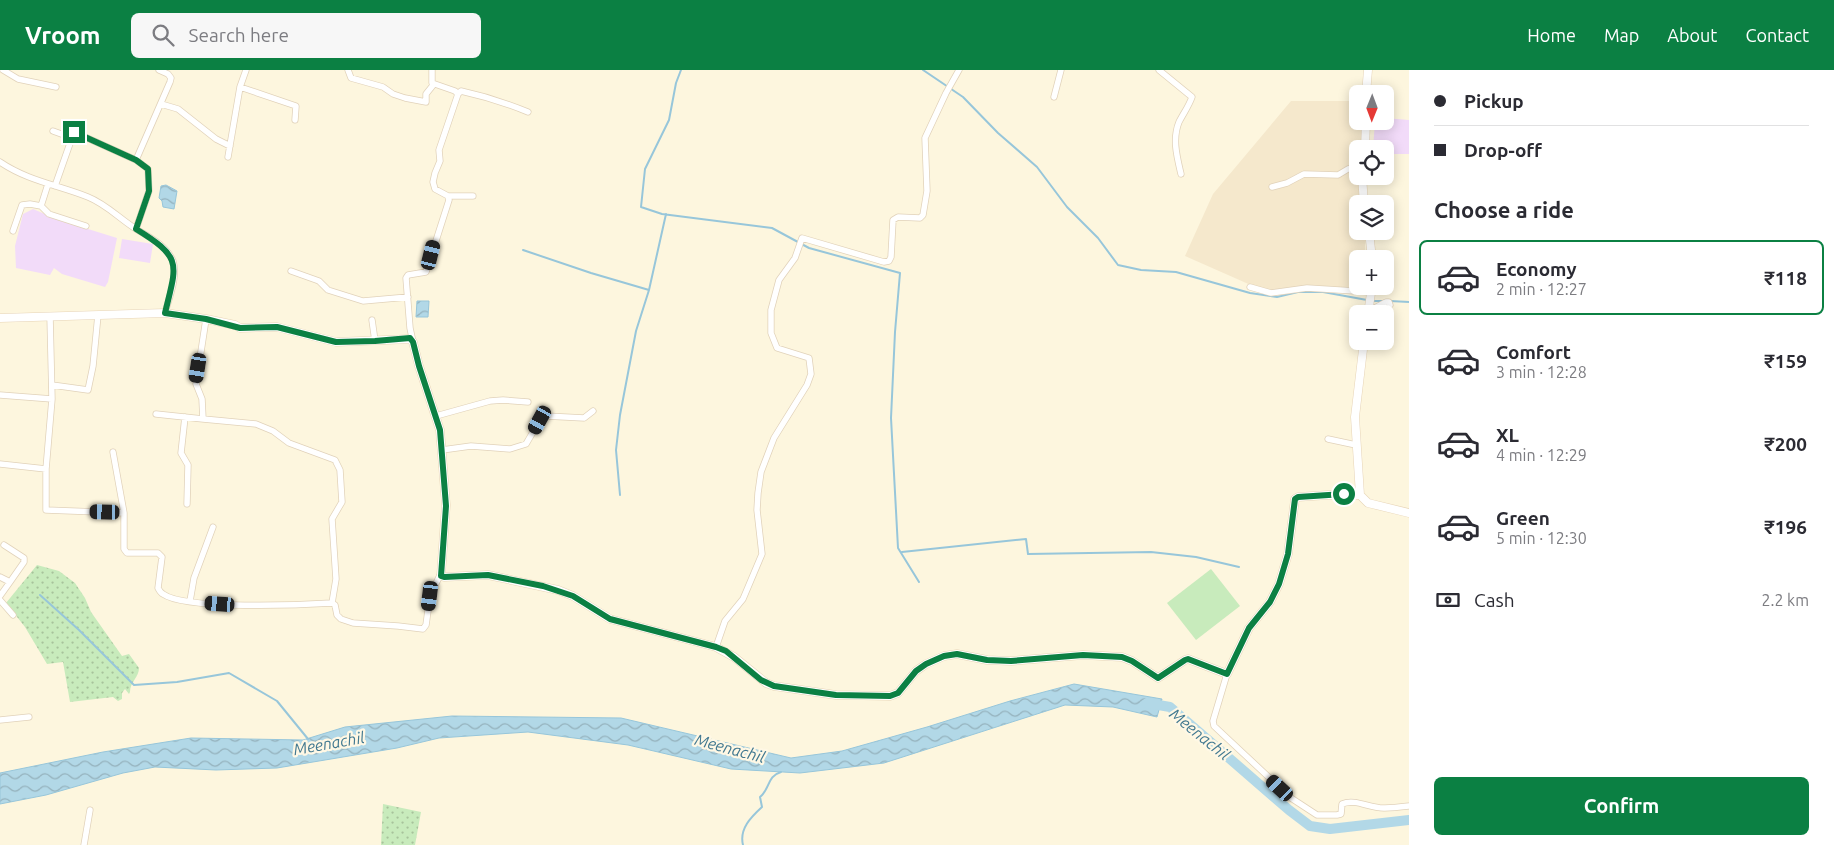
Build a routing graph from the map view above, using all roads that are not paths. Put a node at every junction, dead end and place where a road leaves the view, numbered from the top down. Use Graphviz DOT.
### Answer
graph roads {
  1 [pos="2,70"];
  2 [pos="159,70"];
  3 [pos="246,70"];
  4 [pos="348,70"];
  5 [pos="432,70"];
  6 [pos="959,70"];
  7 [pos="1061,70"];
  8 [pos="1159,70"];
  9 [pos="1368,70"];
  10 [pos="434,84"];
  11 [pos="1367,85"];
  12 [pos="56,87"];
  13 [pos="240,87"];
  14 [pos="458,94"];
  15 [pos="1054,97"];
  16 [pos="161,104"];
  17 [pos="528,112"];
  18 [pos="295,120"];
  19 [pos="53,131"];
  20 [pos="74,132"];
  21 [pos="230,146"];
  22 [pos="228,157"];
  23 [pos="136,160"];
  24 [pos="0,162"];
  25 [pos="1349,169"];
  26 [pos="1180,174"];
  27 [pos="48,184"];
  28 [pos="55,186"];
  29 [pos="1272,187"];
  30 [pos="448,196"];
  31 [pos="473,196"];
  32 [pos="41,206"];
  33 [pos="86,226"];
  34 [pos="136,229"];
  35 [pos="13,231"];
  36 [pos="291,271"];
  37 [pos="1250,287"];
  38 [pos="1349,290"];
  39 [pos="408,296"];
  40 [pos="1390,304"];
  41 [pos="1380,305"];
  42 [pos="165,313"];
  43 [pos="98,315"];
  44 [pos="50,316"];
  45 [pos="0,318"];
  46 [pos="206,319"];
  47 [pos="372,320"];
  48 [pos="375,341"];
  49 [pos="413,342"];
  50 [pos="1363,350"];
  51 [pos="52,385"];
  52 [pos="0,395"];
  53 [pos="52,399"];
  54 [pos="528,402"];
  55 [pos="593,411"];
  56 [pos="156,414"];
  57 [pos="436,416"];
  58 [pos="185,417"];
  59 [pos="203,419"];
  60 [pos="1328,439"];
  61 [pos="1356,445"];
  62 [pos="442,450"];
  63 [pos="113,452"];
  64 [pos="0,464"];
  65 [pos="46,469"];
  66 [pos="1360,494"];
  67 [pos="186,504"];
  68 [pos="124,513"];
  69 [pos="1409,513"];
  70 [pos="213,527"];
  71 [pos="4,545"];
  72 [pos="441,573"];
  73 [pos="0,577"];
  74 [pos="10,582"];
  75 [pos="0,596"];
  76 [pos="0,600"];
  77 [pos="190,601"];
  78 [pos="332,603"];
  79 [pos="12,615"];
  80 [pos="716,647"];
  81 [pos="1227,674"];
  82 [pos="29,717"];
  83 [pos="0,720"];
  84 [pos="1409,806"];
  85 [pos="90,810"];
  86 [pos="84,845"];
  1 -- 12 [label="street"];
  2 -- 16 [label="street"];
  3 -- 13 [label="street"];
  4 -- 10 [label="street"];
  5 -- 10 [label="street"];
  6 -- 80 [label="street"];
  7 -- 15 [label="street"];
  8 -- 26 [label="street"];
  9 -- 11 [label="main road"];
  10 -- 14 [label="street"];
  13 -- 18 [label="street"];
  13 -- 21 [label="street"];
  14 -- 17 [label="street"];
  14 -- 30 [label="street"];
  16 -- 21 [label="street"];
  16 -- 23 [label="street"];
  19 -- 20 [label="street"];
  20 -- 23 [label="street"];
  20 -- 28 [label="street"];
  21 -- 22 [label="street"];
  23 -- 34 [label="street"];
  24 -- 27 [label="street"];
  25 -- 29 [label="street"];
  27 -- 28 [label="street"];
  27 -- 32 [label="street"];
  28 -- 34 [label="street"];
  30 -- 31 [label="street"];
  30 -- 39 [label="street"];
  32 -- 33 [label="street"];
  32 -- 35 [label="street"];
  34 -- 42 [label="street"];
  36 -- 39 [label="street"];
  37 -- 38 [label="street"];
  39 -- 49 [label="street"];
  40 -- 41 [label="street"];
  42 -- 43 [label="main road"];
  42 -- 46 [label="main road"];
  43 -- 44 [label="main road"];
  43 -- 51 [label="street"];
  44 -- 45 [label="main road"];
  44 -- 51 [label="street"];
  46 -- 48 [label="main road"];
  46 -- 59 [label="street"];
  47 -- 48 [label="street"];
  48 -- 49 [label="main road"];
  49 -- 57 [label="main road"];
  50 -- 61 [label="main road"];
  51 -- 53 [label="street"];
  52 -- 53 [label="street"];
  53 -- 65 [label="street"];
  54 -- 57 [label="street"];
  55 -- 62 [label="street"];
  56 -- 58 [label="street"];
  57 -- 62 [label="main road"];
  58 -- 59 [label="street"];
  58 -- 67 [label="street"];
  59 -- 78 [label="street"];
  60 -- 61 [label="street"];
  61 -- 66 [label="main road"];
  62 -- 72 [label="main road"];
  63 -- 68 [label="street"];
  64 -- 65 [label="street"];
  65 -- 68 [label="street"];
  66 -- 69 [label="main road"];
  66 -- 81 [label="main road"];
  68 -- 77 [label="street"];
  70 -- 77 [label="street"];
  71 -- 74 [label="street"];
  72 -- 78 [label="street"];
  72 -- 80 [label="main road"];
  73 -- 74 [label="street"];
  74 -- 75 [label="street"];
  76 -- 79 [label="street"];
  77 -- 78 [label="street"];
  80 -- 81 [label="main road"];
  81 -- 84 [label="street"];
  82 -- 83 [label="street"];
  85 -- 86 [label="street"];
}
